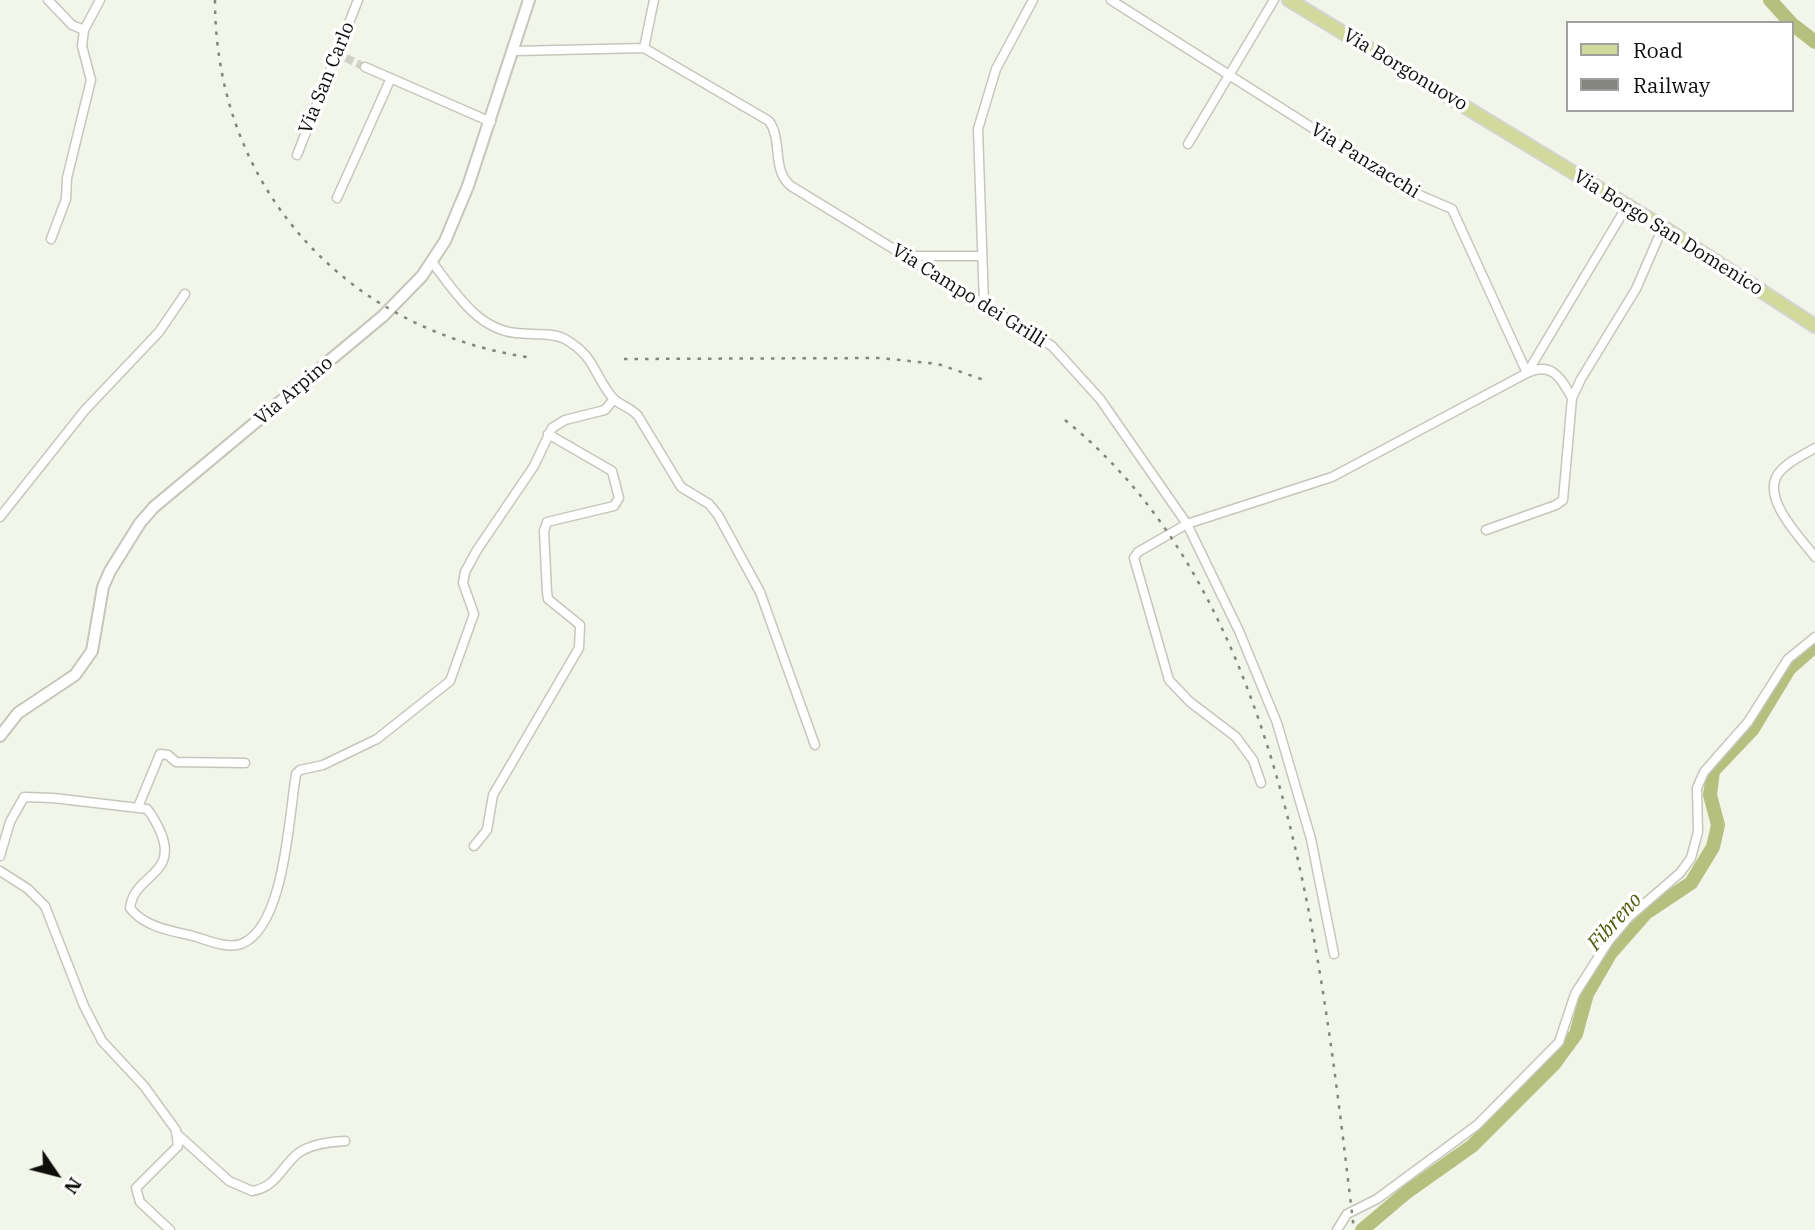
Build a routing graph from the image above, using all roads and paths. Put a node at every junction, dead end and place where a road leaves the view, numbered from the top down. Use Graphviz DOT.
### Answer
graph roads {
  1 [pos="48,0"];
  2 [pos="100,0"];
  3 [pos="358,0"];
  4 [pos="529,0"];
  5 [pos="654,0"];
  6 [pos="1033,0"];
  7 [pos="1111,0"];
  8 [pos="1274,0"];
  9 [pos="1289,0"];
  10 [pos="84,30"];
  11 [pos="643,47"];
  12 [pos="515,51"];
  13 [pos="337,54"];
  14 [pos="346,58"];
  15 [pos="365,67"];
  16 [pos="1229,75"];
  17 [pos="391,78"];
  18 [pos="491,122"];
  19 [pos="1521,141"];
  20 [pos="1188,144"];
  21 [pos="297,155"];
  22 [pos="337,198"];
  23 [pos="1627,206"];
  24 [pos="1663,228"];
  25 [pos="51,239"];
  26 [pos="904,256"];
  27 [pos="982,256"];
  28 [pos="432,262"];
  29 [pos="185,294"];
  30 [pos="984,304"];
  31 [pos="1815,326"];
  32 [pos="1527,373"];
  33 [pos="1572,398"];
  34 [pos="613,400"];
  35 [pos="548,434"];
  36 [pos="1815,448"];
  37 [pos="0,517"];
  38 [pos="1187,524"];
  39 [pos="1486,530"];
  40 [pos="1815,557"];
  41 [pos="1815,637"];
  42 [pos="0,736"];
  43 [pos="815,745"];
  44 [pos="245,763"];
  45 [pos="1261,783"];
  46 [pos="138,807"];
  47 [pos="474,846"];
  48 [pos="0,856"];
  49 [pos="0,871"];
  50 [pos="1334,954"];
  51 [pos="176,1133"];
  52 [pos="345,1141"];
  53 [pos="170,1230"];
  54 [pos="1337,1230"];
  1 -- 10 [label="street"];
  2 -- 10 [label="street"];
  3 -- 13 [label="street, Via San Carlo"];
  4 -- 12 [label="street, Via Arpino"];
  5 -- 11 [label="street"];
  6 -- 27 [label="street"];
  7 -- 16 [label="street, Via Panzacchi"];
  8 -- 16 [label="street"];
  9 -- 19 [label="main road, Via Borgonuovo"];
  10 -- 25 [label="street"];
  11 -- 12 [label="street"];
  11 -- 26 [label="street, Via Campo dei Grilli"];
  12 -- 18 [label="street, Via Arpino"];
  13 -- 14 [label="street"];
  13 -- 21 [label="street, Via San Carlo"];
  15 -- 17 [label="street"];
  16 -- 20 [label="street"];
  16 -- 32 [label="street, Via Panzacchi"];
  17 -- 18 [label="street"];
  17 -- 22 [label="street"];
  18 -- 28 [label="street, Via Arpino"];
  19 -- 23 [label="main road, Via Borgo San Domenico"];
  23 -- 24 [label="main road, Via Borgo San Domenico"];
  23 -- 32 [label="street"];
  24 -- 31 [label="main road, Via Borgo San Domenico"];
  24 -- 33 [label="street"];
  26 -- 27 [label="street"];
  26 -- 30 [label="street, Via Campo dei Grilli"];
  27 -- 30 [label="street"];
  28 -- 34 [label="street"];
  28 -- 42 [label="street, Via Arpino"];
  29 -- 37 [label="street"];
  30 -- 38 [label="street, Via Campo dei Grilli"];
  32 -- 33 [label="street"];
  32 -- 38 [label="street"];
  33 -- 39 [label="street"];
  34 -- 35 [label="street"];
  34 -- 43 [label="street"];
  35 -- 46 [label="street"];
  35 -- 47 [label="street"];
  36 -- 40 [label="street"];
  38 -- 45 [label="street"];
  38 -- 50 [label="street, Via Campo dei Grilli"];
  41 -- 54 [label="street"];
  44 -- 46 [label="street"];
  46 -- 48 [label="street"];
  49 -- 51 [label="street"];
  51 -- 52 [label="street"];
  51 -- 53 [label="street"];
}
